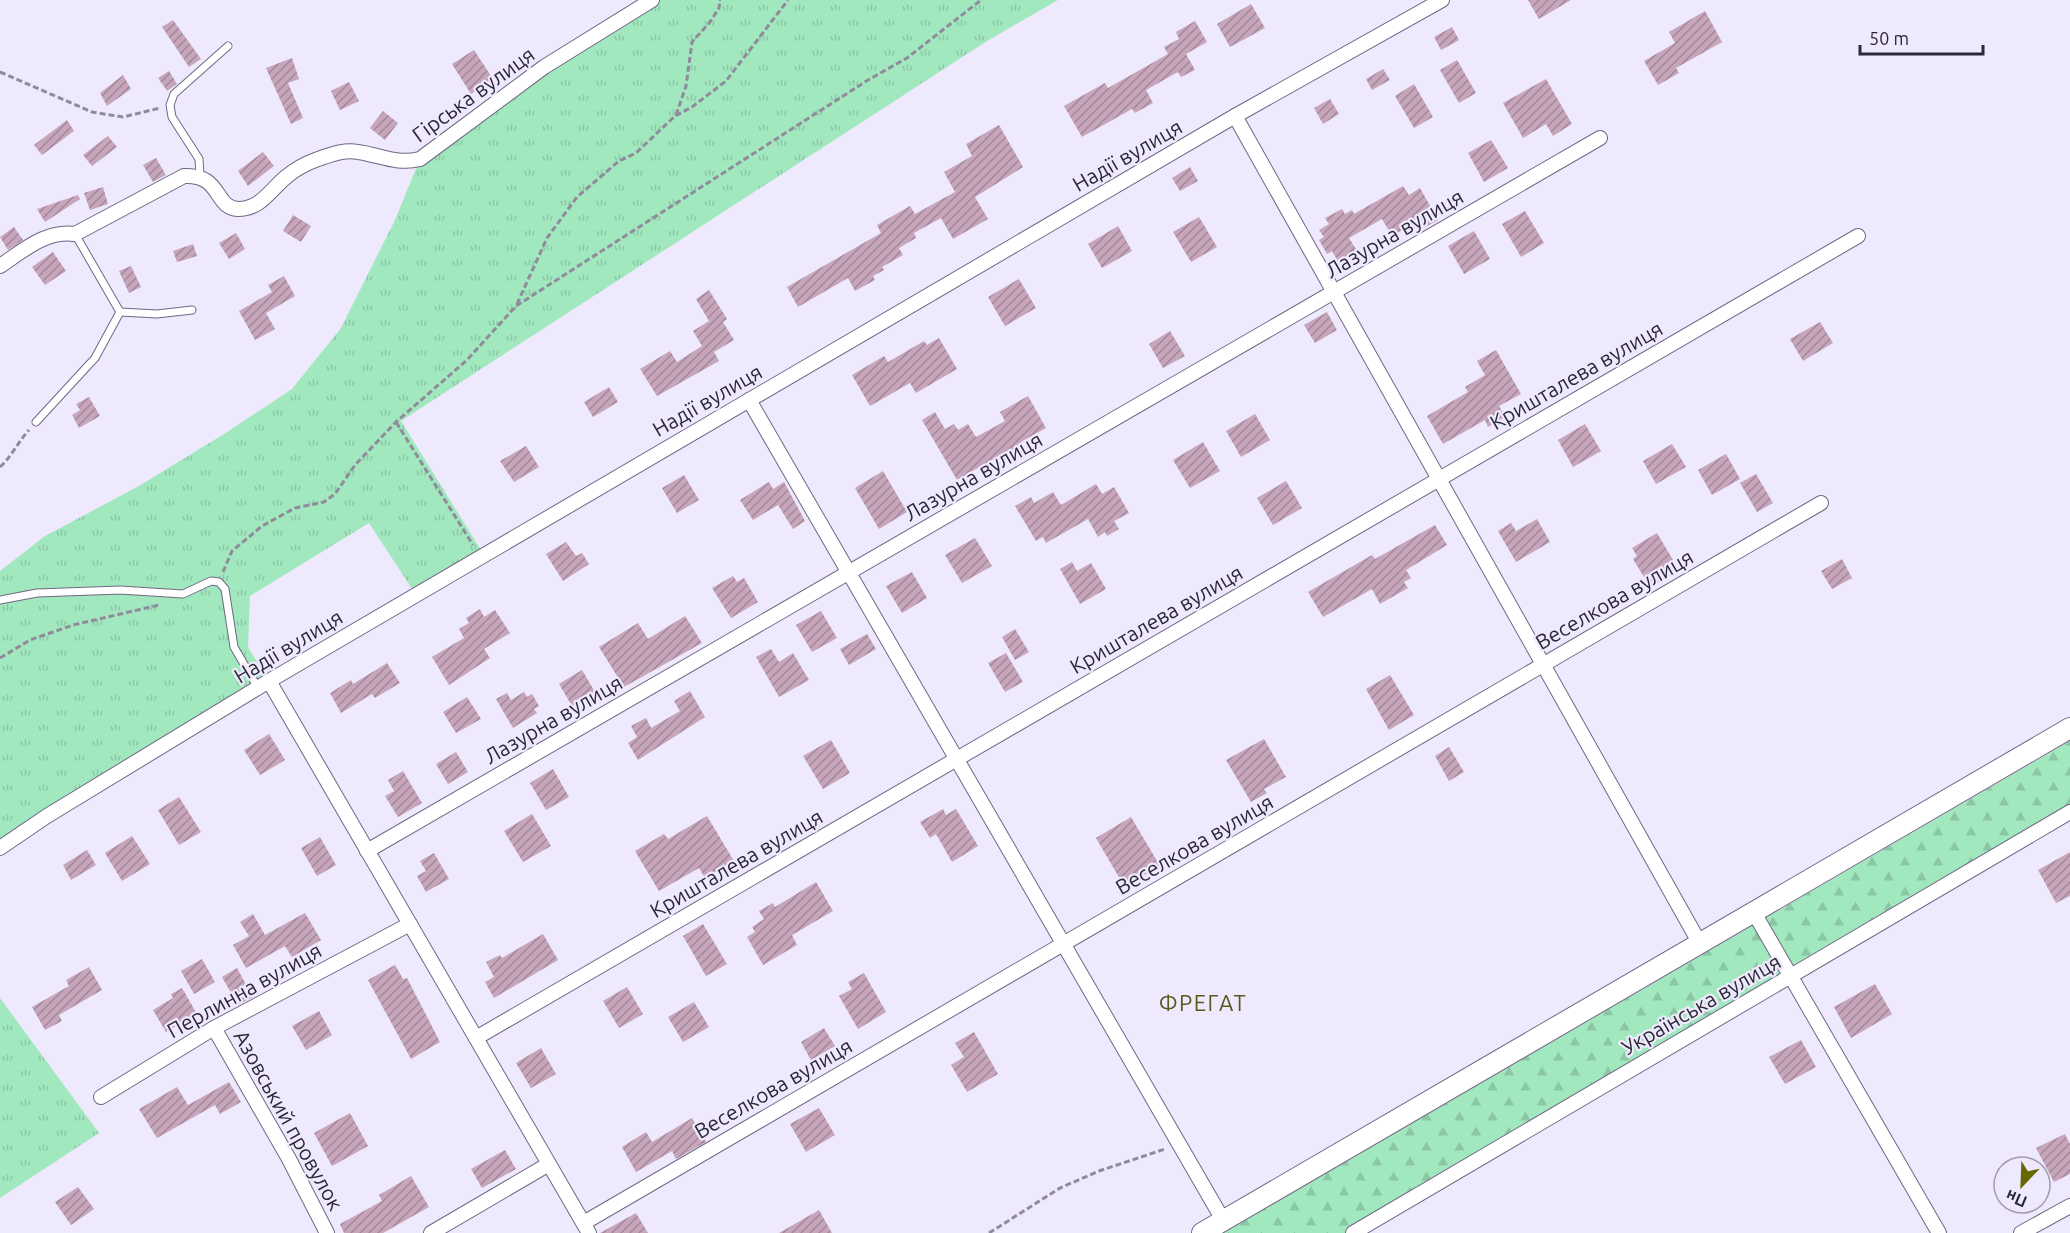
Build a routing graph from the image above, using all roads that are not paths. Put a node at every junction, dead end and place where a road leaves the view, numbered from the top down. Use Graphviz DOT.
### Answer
graph roads {
  1 [pos="652,0"];
  2 [pos="1442,0"];
  3 [pos="228,46"];
  4 [pos="1235,116"];
  5 [pos="1600,138"];
  6 [pos="200,175"];
  7 [pos="75,234"];
  8 [pos="1858,236"];
  9 [pos="0,266"];
  10 [pos="1334,292"];
  11 [pos="192,310"];
  12 [pos="120,312"];
  13 [pos="749,400"];
  14 [pos="36,422"];
  15 [pos="1439,479"];
  16 [pos="1821,503"];
  17 [pos="849,572"];
  18 [pos="0,600"];
  19 [pos="1543,665"];
  20 [pos="263,685"];
  21 [pos="2070,728"];
  22 [pos="957,759"];
  23 [pos="2070,812"];
  24 [pos="0,848"];
  25 [pos="367,851"];
  26 [pos="1753,911"];
  27 [pos="410,924"];
  28 [pos="1699,942"];
  29 [pos="1064,944"];
  30 [pos="1790,976"];
  31 [pos="214,1028"];
  32 [pos="476,1038"];
  33 [pos="101,1097"];
  34 [pos="549,1164"];
  35 [pos="2070,1206"];
  36 [pos="1223,1220"];
  37 [pos="588,1227"];
  38 [pos="327,1233"];
  39 [pos="430,1233"];
  40 [pos="1202,1233"];
  41 [pos="1353,1233"];
  42 [pos="1939,1233"];
  43 [pos="2021,1233"];
  1 -- 6 [label="street, Гірська вулиця"];
  2 -- 4 [label="street, Надії вулиця"];
  3 -- 6 [label="lane"];
  4 -- 10 [label="street"];
  4 -- 13 [label="street, Надії вулиця"];
  5 -- 10 [label="street, Лазурна вулиця"];
  6 -- 7 [label="street"];
  7 -- 9 [label="street"];
  7 -- 12 [label="lane"];
  8 -- 15 [label="street, Кришталева вулиця"];
  10 -- 15 [label="street"];
  10 -- 17 [label="street, Лазурна вулиця"];
  11 -- 12 [label="lane"];
  12 -- 14 [label="lane"];
  13 -- 17 [label="street"];
  13 -- 20 [label="street, Надії вулиця"];
  15 -- 19 [label="street"];
  15 -- 22 [label="street, Кришталева вулиця"];
  16 -- 19 [label="street, Веселкова вулиця"];
  17 -- 22 [label="street"];
  17 -- 25 [label="street, Лазурна вулиця"];
  18 -- 20 [label="lane"];
  19 -- 28 [label="street"];
  19 -- 29 [label="street, Веселкова вулиця"];
  20 -- 24 [label="street, Надії вулиця"];
  20 -- 25 [label="street"];
  21 -- 26 [label="street"];
  22 -- 29 [label="street"];
  22 -- 32 [label="street, Кришталева вулиця"];
  23 -- 30 [label="street, Українська вулиця"];
  25 -- 27 [label="street"];
  26 -- 28 [label="street"];
  26 -- 30 [label="street"];
  27 -- 31 [label="street, Перлинна вулиця"];
  27 -- 32 [label="street"];
  28 -- 36 [label="street"];
  29 -- 36 [label="street"];
  29 -- 37 [label="street, Веселкова вулиця"];
  30 -- 41 [label="street, Українська вулиця"];
  30 -- 42 [label="street"];
  31 -- 33 [label="street, Перлинна вулиця"];
  31 -- 38 [label="street, Азовський провулок"];
  32 -- 34 [label="street"];
  34 -- 37 [label="street"];
  34 -- 39 [label="street"];
  35 -- 43 [label="street"];
  36 -- 40 [label="street"];
}
